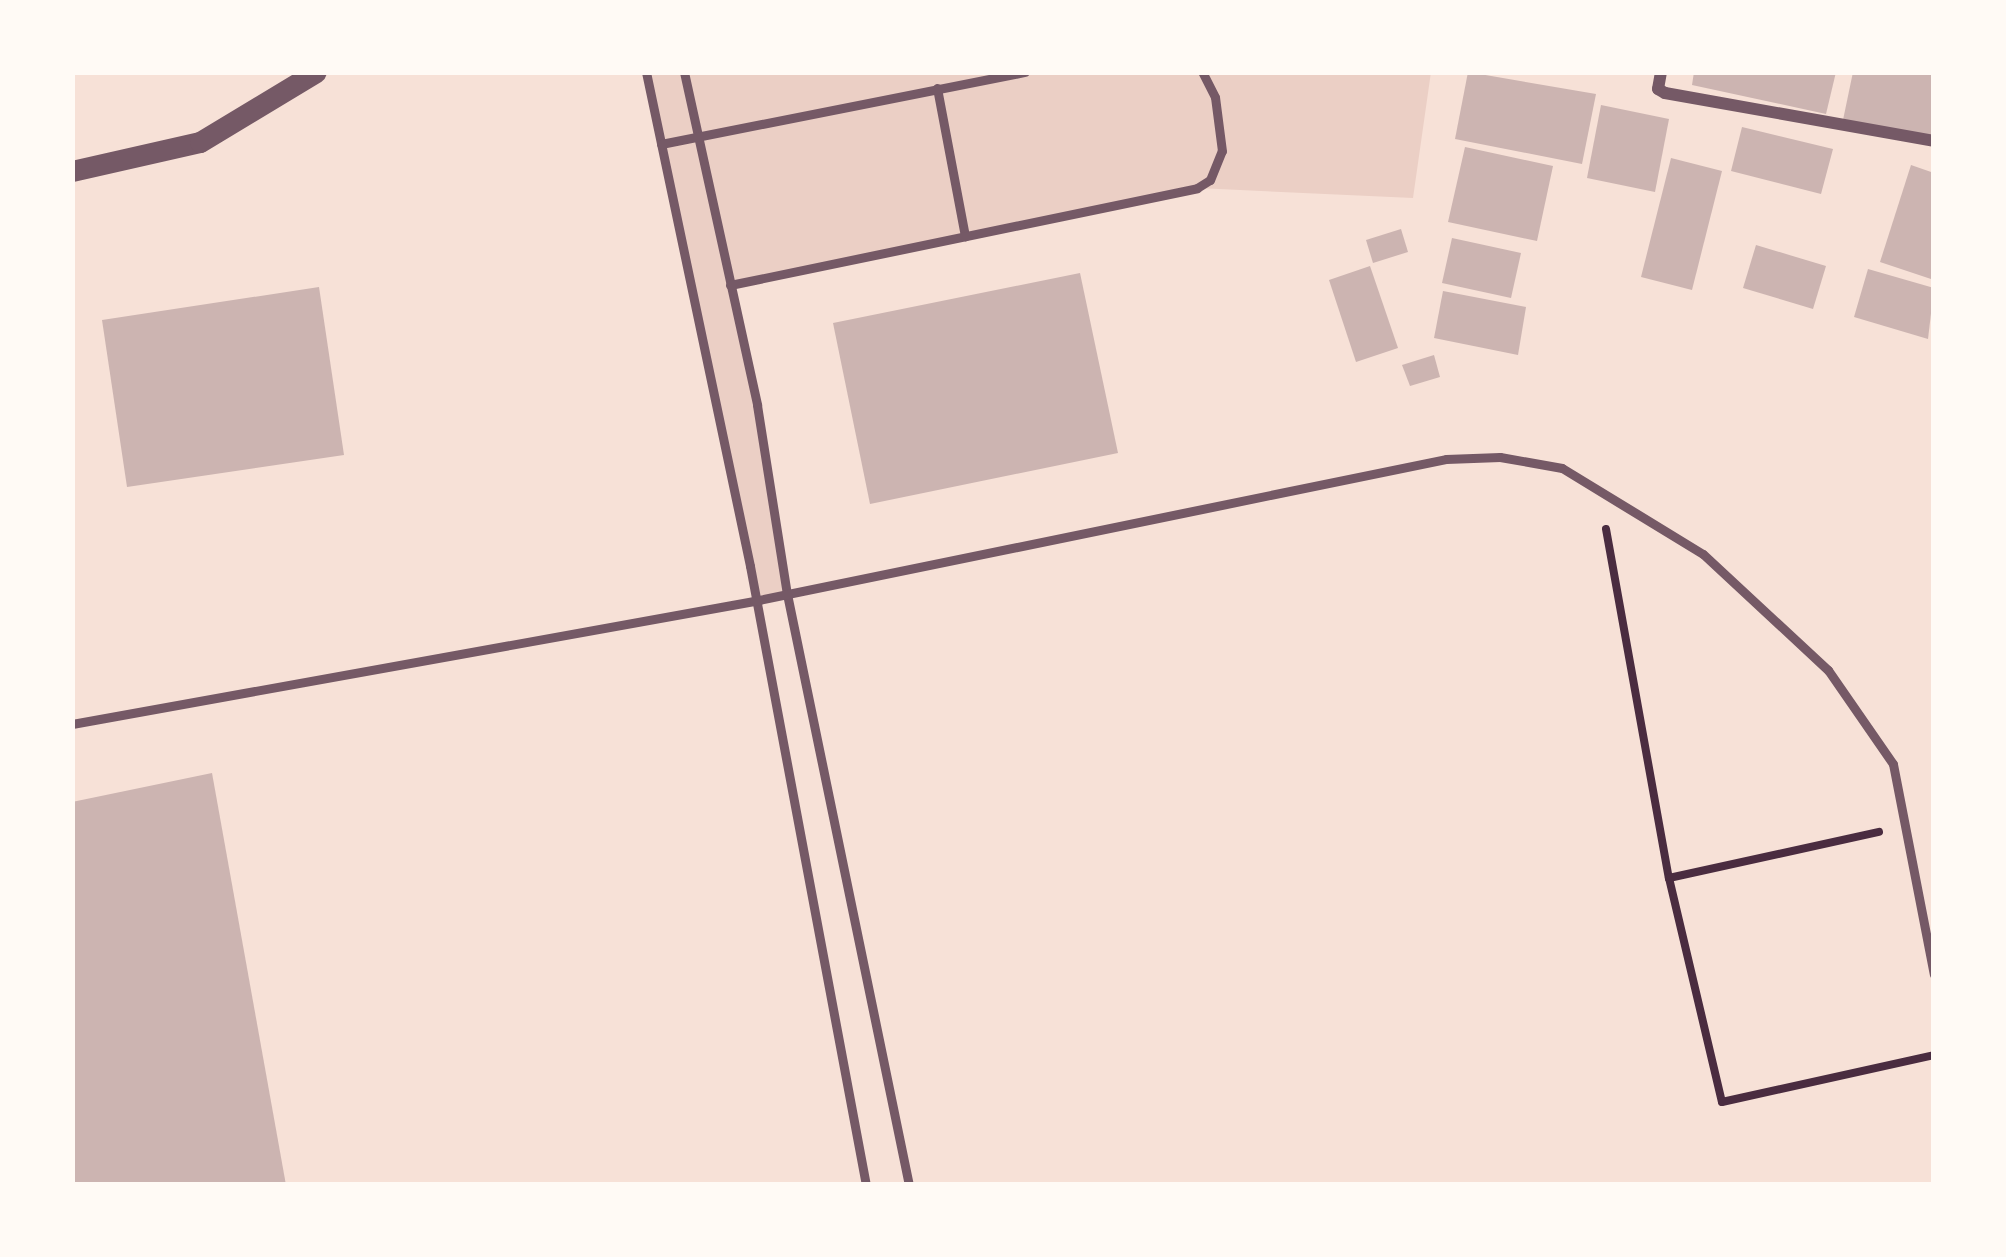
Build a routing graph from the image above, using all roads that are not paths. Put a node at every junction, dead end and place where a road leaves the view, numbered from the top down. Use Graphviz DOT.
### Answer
graph roads {
  1 [pos="316,72"];
  2 [pos="646,72"];
  3 [pos="684,72"];
  4 [pos="1025,72"];
  5 [pos="1202,72"];
  6 [pos="1661,72"];
  7 [pos="937,88"];
  8 [pos="698,136"];
  9 [pos="1934,141"];
  10 [pos="661,144"];
  11 [pos="72,171"];
  12 [pos="965,236"];
  13 [pos="730,285"];
  14 [pos="787,594"];
  15 [pos="754,601"];
  16 [pos="72,724"];
  17 [pos="1934,974"];
  18 [pos="866,1185"];
  19 [pos="908,1185"];
  1 -- 11 [label="street"];
  2 -- 10 [label="lane"];
  3 -- 8 [label="lane"];
  4 -- 7 [label="lane"];
  5 -- 12 [label="lane"];
  6 -- 9 [label="street"];
  7 -- 8 [label="lane"];
  7 -- 12 [label="lane"];
  8 -- 10 [label="lane"];
  8 -- 13 [label="lane"];
  10 -- 15 [label="lane"];
  12 -- 13 [label="lane"];
  13 -- 14 [label="lane"];
  14 -- 15 [label="lane"];
  14 -- 17 [label="lane"];
  14 -- 19 [label="lane"];
  15 -- 16 [label="lane"];
  15 -- 18 [label="lane"];
}
